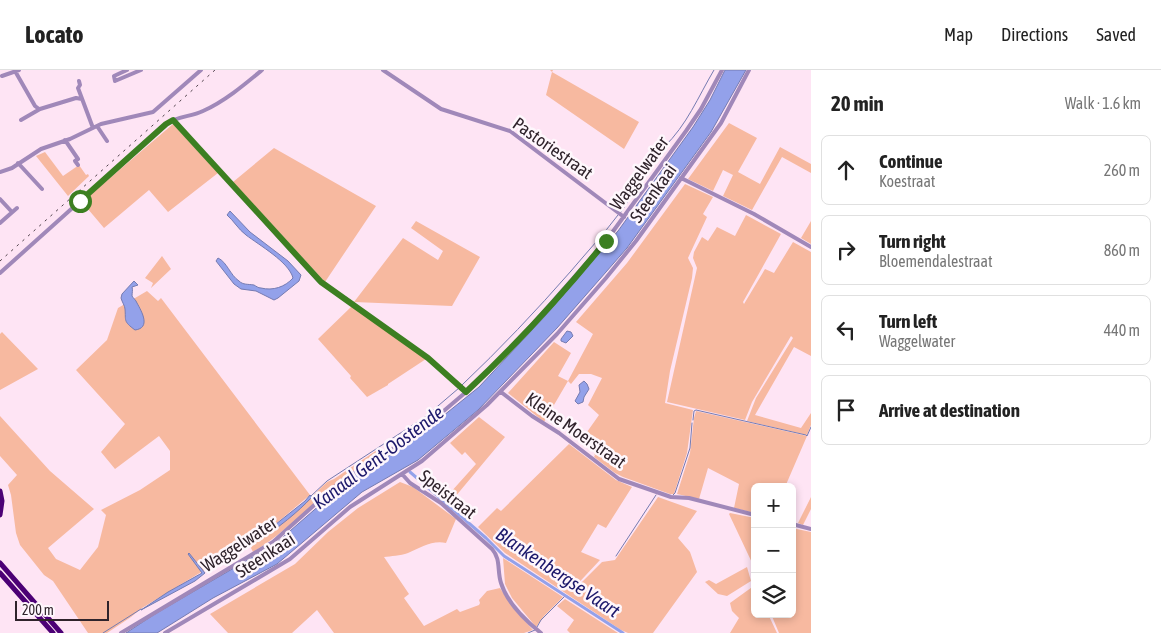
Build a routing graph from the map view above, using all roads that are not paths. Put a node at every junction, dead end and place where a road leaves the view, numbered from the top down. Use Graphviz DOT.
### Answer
graph roads {
  1 [pos="4,70"];
  2 [pos="141,70"];
  3 [pos="201,70"];
  4 [pos="262,70"];
  5 [pos="383,70"];
  6 [pos="722,70"];
  7 [pos="749,70"];
  8 [pos="17,71"];
  9 [pos="129,71"];
  10 [pos="1,77"];
  11 [pos="78,81"];
  12 [pos="82,99"];
  13 [pos="40,109"];
  14 [pos="21,120"];
  15 [pos="173,120"];
  16 [pos="95,127"];
  17 [pos="65,140"];
  18 [pos="107,141"];
  19 [pos="18,163"];
  20 [pos="78,165"];
  21 [pos="0,172"];
  22 [pos="681,178"];
  23 [pos="42,189"];
  24 [pos="0,199"];
  25 [pos="17,208"];
  26 [pos="12,212"];
  27 [pos="621,214"];
  28 [pos="0,223"];
  29 [pos="811,247"];
  30 [pos="0,273"];
  31 [pos="466,392"];
  32 [pos="501,392"];
  33 [pos="402,474"];
  34 [pos="0,491"];
  35 [pos="751,514"];
  36 [pos="0,515"];
  37 [pos="796,525"];
  38 [pos="811,529"];
  39 [pos="0,558"];
  40 [pos="0,563"];
  41 [pos="0,572"];
  42 [pos="11,576"];
  43 [pos="0,577"];
  44 [pos="11,585"];
  45 [pos="53,633"];
  46 [pos="61,633"];
  47 [pos="121,633"];
  48 [pos="165,633"];
  49 [pos="541,633"];
  1 -- 10 [label="street"];
  2 -- 9 [label="street"];
  3 -- 16 [label="street"];
  4 -- 15 [label="street"];
  5 -- 27 [label="street, Pastoriestraat"];
  6 -- 27 [label="street, Waggelwater"];
  7 -- 22 [label="street, Steenkaai"];
  8 -- 10 [label="street"];
  8 -- 13 [label="street"];
  11 -- 12 [label="street"];
  12 -- 13 [label="street"];
  12 -- 16 [label="street"];
  13 -- 14 [label="street"];
  15 -- 30 [label="street"];
  15 -- 31 [label="street"];
  16 -- 17 [label="street"];
  16 -- 18 [label="street"];
  17 -- 19 [label="street"];
  17 -- 20 [label="street"];
  19 -- 21 [label="street"];
  19 -- 23 [label="street"];
  22 -- 29 [label="street"];
  22 -- 32 [label="street, Steenkaai"];
  24 -- 26 [label="street"];
  25 -- 26 [label="street"];
  26 -- 28 [label="street"];
  27 -- 31 [label="street, Waggelwater"];
  31 -- 47 [label="street, Waggelwater"];
  32 -- 33 [label="street, Steenkaai"];
  32 -- 35 [label="street, Kleine Moerstraat"];
  33 -- 48 [label="street, Steenkaai"];
  33 -- 49 [label="street, Speistraat"];
  34 -- 36 [label="highway"];
  37 -- 38 [label="street"];
  39 -- 42 [label="highway"];
  40 -- 42 [label="highway"];
  41 -- 44 [label="highway"];
  42 -- 46 [label="highway"];
  43 -- 44 [label="highway"];
  44 -- 45 [label="highway"];
}
